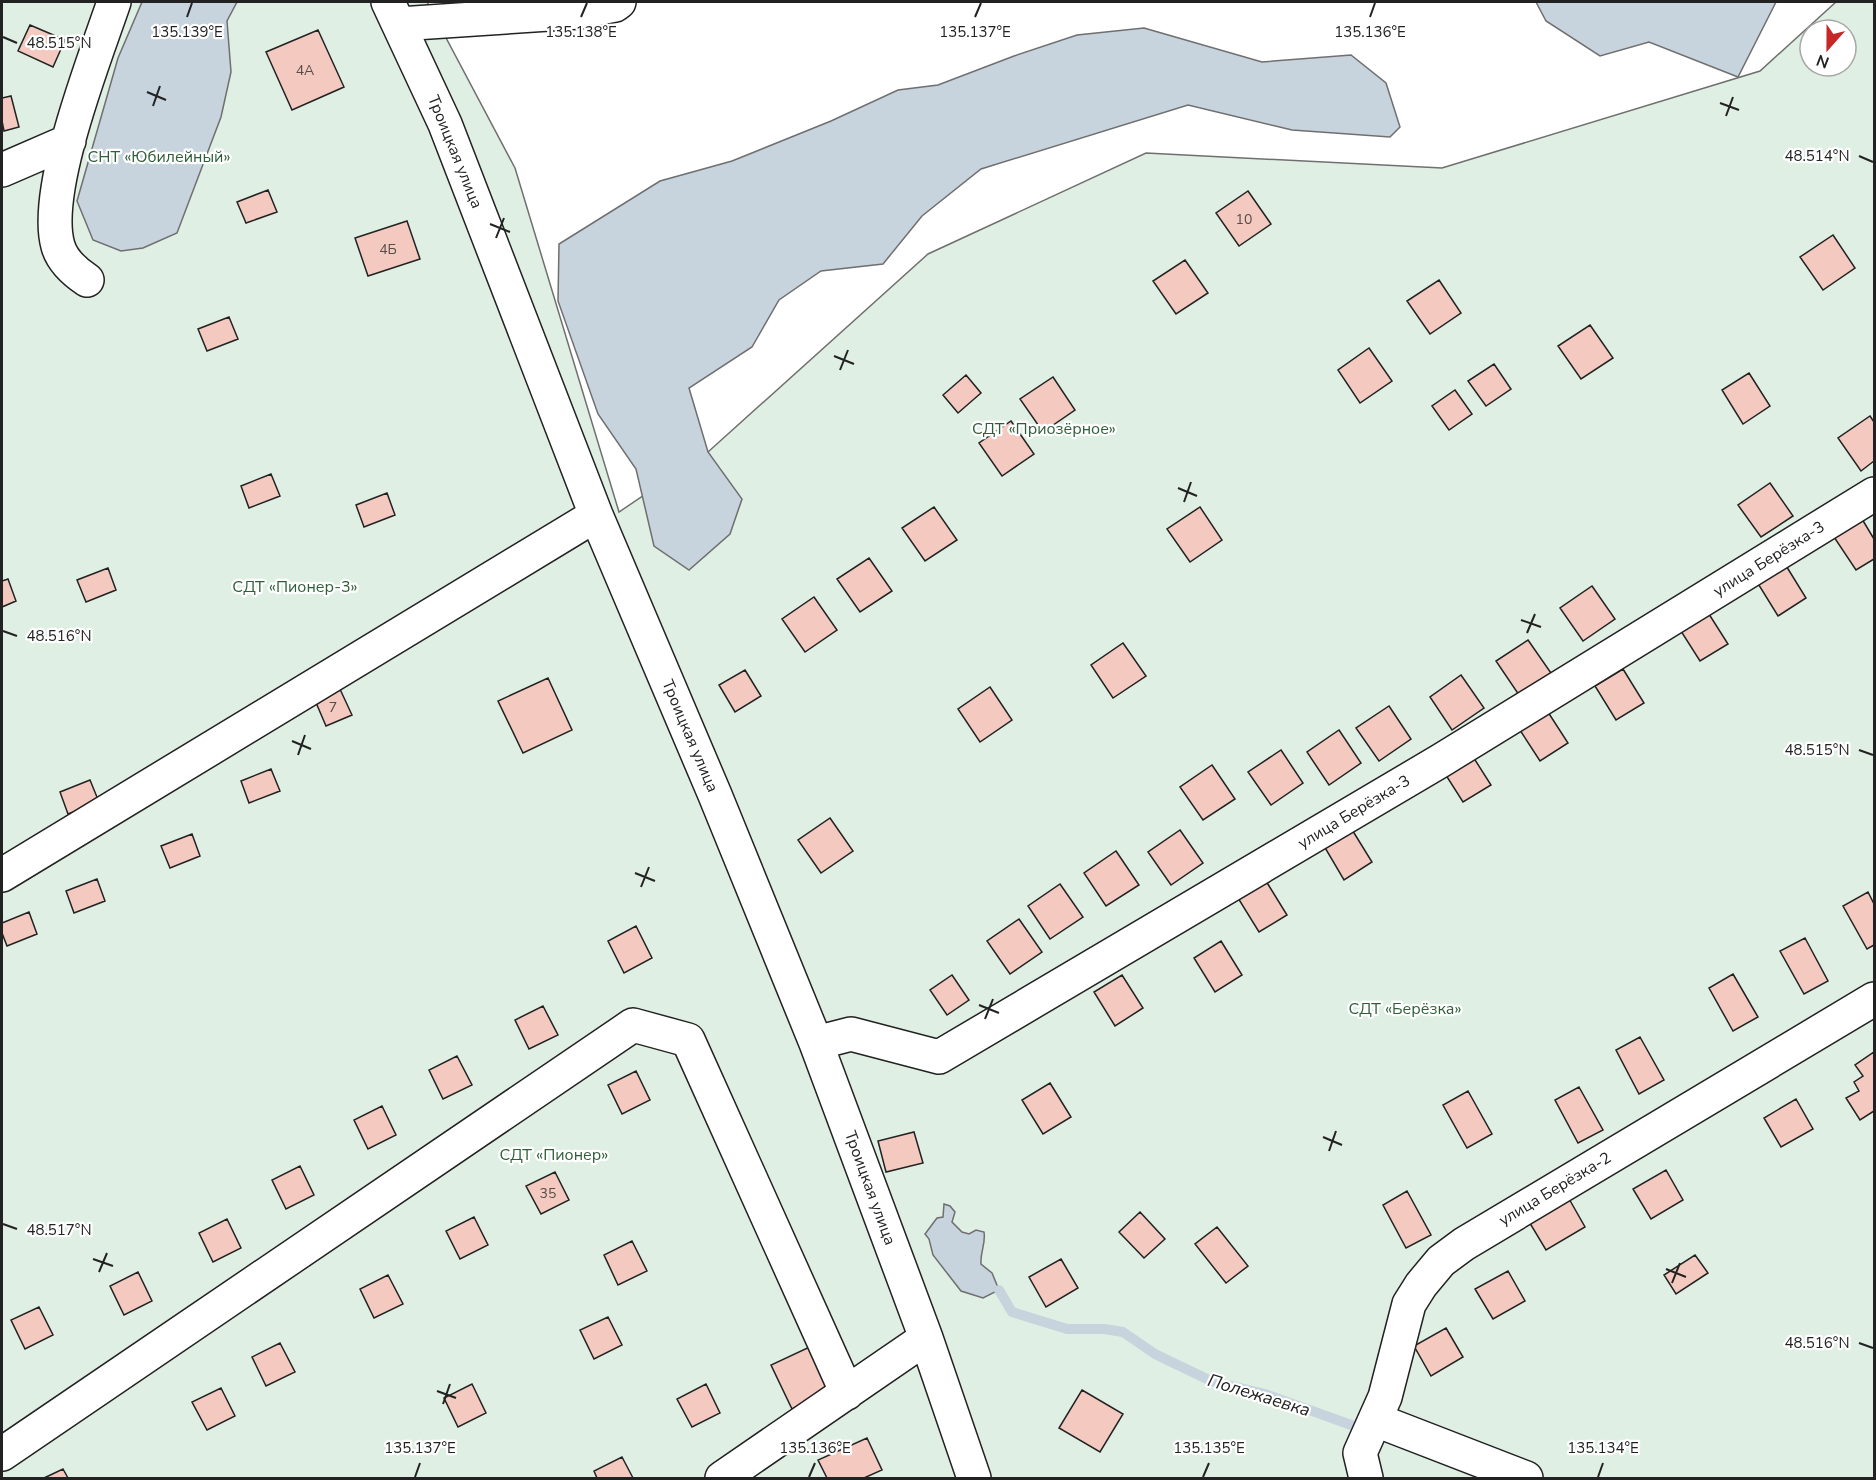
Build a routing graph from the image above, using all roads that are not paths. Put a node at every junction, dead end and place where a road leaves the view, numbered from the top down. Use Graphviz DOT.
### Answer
graph roads {
  1 [pos="114,2"];
  2 [pos="619,2"];
  3 [pos="394,13"];
  4 [pos="69,141"];
  5 [pos="2,170"];
  6 [pos="87,280"];
  7 [pos="1875,494"];
  8 [pos="596,515"];
  9 [pos="2,875"];
  10 [pos="1875,999"];
  11 [pos="816,1043"];
  12 [pos="926,1338"];
  13 [pos="847,1393"];
  14 [pos="1376,1420"];
  15 [pos="2,1454"];
  16 [pos="722,1479"];
  17 [pos="974,1479"];
  18 [pos="1366,1479"];
  19 [pos="1526,1479"];
  1 -- 4 [label="street"];
  2 -- 3 [label="street"];
  3 -- 8 [label="street, Троицкая улица"];
  4 -- 5 [label="street"];
  4 -- 6 [label="street"];
  7 -- 11 [label="street, улица Берёзка-3"];
  8 -- 9 [label="street"];
  8 -- 11 [label="street, Троицкая улица"];
  10 -- 14 [label="street, улица Берёзка-2"];
  11 -- 12 [label="street, Троицкая улица"];
  12 -- 13 [label="street"];
  12 -- 17 [label="street, Троицкая улица"];
  13 -- 15 [label="street"];
  13 -- 16 [label="street"];
  14 -- 18 [label="street, улица Берёзка-2"];
  14 -- 19 [label="street"];
}
